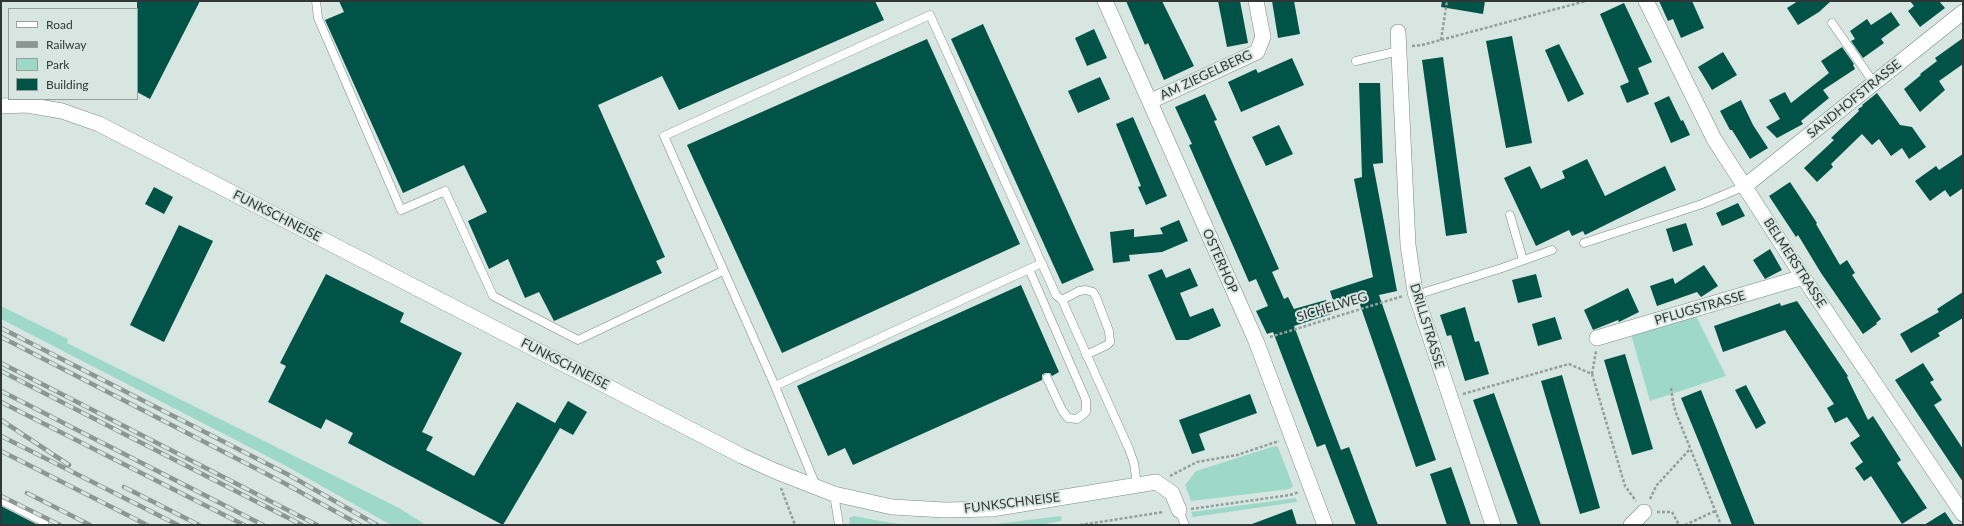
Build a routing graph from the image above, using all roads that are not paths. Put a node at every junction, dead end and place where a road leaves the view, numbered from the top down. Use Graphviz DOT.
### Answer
graph roads {
  1 [pos="316,1"];
  2 [pos="1105,1"];
  3 [pos="1256,1"];
  4 [pos="1646,1"];
  5 [pos="1963,12"];
  6 [pos="1832,23"];
  7 [pos="1398,32"];
  8 [pos="1399,49"];
  9 [pos="1356,62"];
  10 [pos="1874,84"];
  11 [pos="1151,101"];
  12 [pos="1,106"];
  13 [pos="1745,186"];
  14 [pos="1510,215"];
  15 [pos="1584,243"];
  16 [pos="1552,250"];
  17 [pos="1523,260"];
  18 [pos="1042,263"];
  19 [pos="1029,269"];
  20 [pos="723,271"];
  21 [pos="1803,277"];
  22 [pos="1415,294"];
  23 [pos="1062,300"];
  24 [pos="1597,341"];
  25 [pos="1086,355"];
  26 [pos="1047,378"];
  27 [pos="775,386"];
  28 [pos="1137,485"];
  29 [pos="817,487"];
  30 [pos="834,494"];
  31 [pos="1,500"];
  32 [pos="1179,510"];
  33 [pos="1644,512"];
  34 [pos="1963,514"];
  35 [pos="44,525"];
  36 [pos="839,525"];
  37 [pos="1185,525"];
  38 [pos="1324,525"];
  39 [pos="1493,525"];
  40 [pos="1631,525"];
  1 -- 20 [label="lane"];
  2 -- 11 [label="street, OSTERHOP"];
  3 -- 11 [label="street, AM ZIEGELBERG"];
  4 -- 13 [label="street, BELMERSTRASSE"];
  5 -- 10 [label="street, SANDHOFSTRASSE"];
  6 -- 10 [label="lane"];
  7 -- 8 [label="street, DRILLSTRASSE"];
  8 -- 9 [label="lane"];
  8 -- 22 [label="street, DRILLSTRASSE"];
  10 -- 13 [label="street, SANDHOFSTRASSE"];
  11 -- 38 [label="street, OSTERHOP"];
  12 -- 29 [label="street, FUNKSCHNEISE"];
  13 -- 15 [label="lane"];
  13 -- 21 [label="street, BELMERSTRASSE"];
  14 -- 17 [label="lane"];
  16 -- 17 [label="lane"];
  17 -- 22 [label="lane"];
  18 -- 19 [label="lane"];
  18 -- 20 [label="lane"];
  18 -- 23 [label="lane"];
  19 -- 26 [label="lane"];
  19 -- 27 [label="lane"];
  20 -- 27 [label="lane"];
  21 -- 24 [label="street, PFLUGSTRASSE"];
  21 -- 34 [label="street, BELMERSTRASSE"];
  22 -- 39 [label="street, DRILLSTRASSE"];
  23 -- 25 [label="lane"];
  23 -- 25 [label="lane"];
  25 -- 28 [label="lane"];
  27 -- 29 [label="lane"];
  28 -- 30 [label="street, FUNKSCHNEISE"];
  28 -- 32 [label="street, FUNKSCHNEISE"];
  29 -- 30 [label="street, FUNKSCHNEISE"];
  30 -- 36 [label="lane"];
  31 -- 35 [label="lane"];
  32 -- 37 [label="lane"];
  33 -- 40 [label="street"];
}
